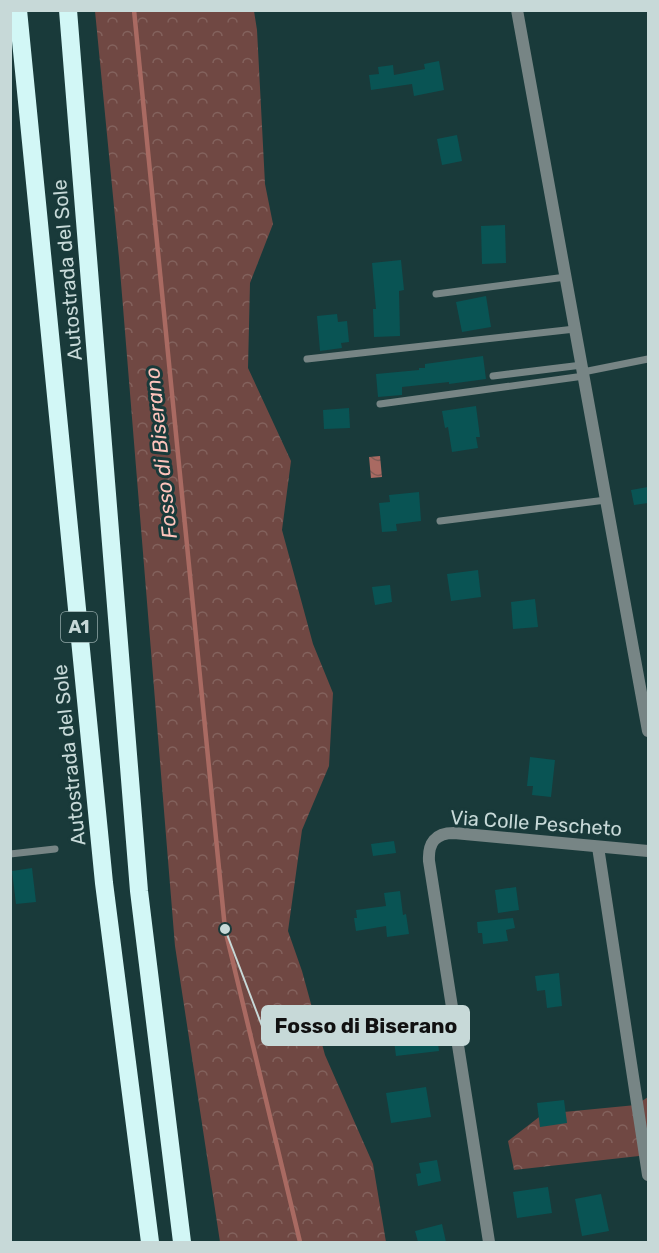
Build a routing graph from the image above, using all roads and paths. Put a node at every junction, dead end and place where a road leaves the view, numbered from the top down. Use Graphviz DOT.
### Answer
graph roads {
  1 [pos="18,10"];
  2 [pos="68,10"];
  3 [pos="517,10"];
  4 [pos="566,277"];
  5 [pos="436,294"];
  6 [pos="575,329"];
  7 [pos="307,359"];
  8 [pos="648,359"];
  9 [pos="583,371"];
  10 [pos="493,376"];
  11 [pos="380,404"];
  12 [pos="606,500"];
  13 [pos="440,521"];
  14 [pos="648,731"];
  15 [pos="598,847"];
  16 [pos="55,849"];
  17 [pos="648,851"];
  18 [pos="10,854"];
  19 [pos="648,1175"];
  20 [pos="150,1242"];
  21 [pos="182,1242"];
  22 [pos="489,1242"];
  1 -- 20 [label="highway, Autostrada del Sole / A1"];
  2 -- 21 [label="highway, Autostrada del Sole / A1"];
  3 -- 4 [label="street"];
  4 -- 5 [label="lane"];
  4 -- 6 [label="street"];
  6 -- 7 [label="lane"];
  6 -- 9 [label="street"];
  8 -- 9 [label="lane"];
  9 -- 10 [label="lane"];
  9 -- 11 [label="lane"];
  9 -- 12 [label="street"];
  12 -- 13 [label="lane"];
  12 -- 14 [label="street"];
  15 -- 17 [label="street, Via Colle Pescheto"];
  15 -- 19 [label="street"];
  15 -- 22 [label="street, Via Colle Pescheto"];
  16 -- 18 [label="lane"];
}
